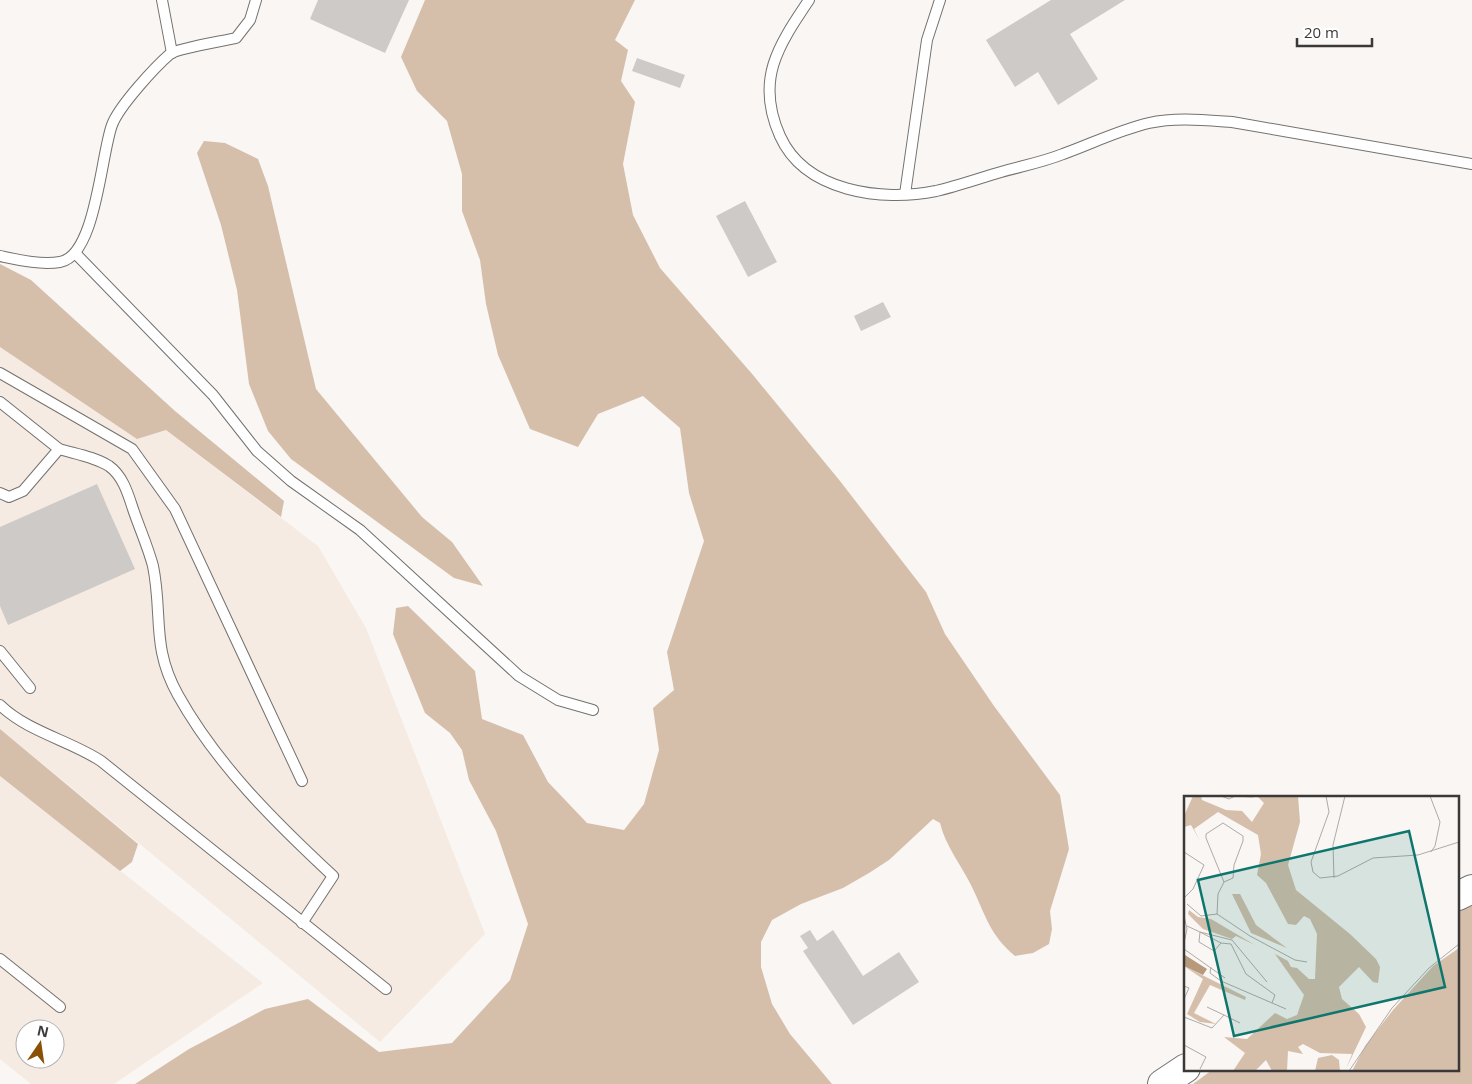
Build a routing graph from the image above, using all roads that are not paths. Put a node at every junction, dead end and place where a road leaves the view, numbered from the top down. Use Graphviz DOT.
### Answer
graph roads {
  1 [pos="162,0"];
  2 [pos="256,0"];
  3 [pos="809,0"];
  4 [pos="940,0"];
  5 [pos="172,53"];
  6 [pos="1472,164"];
  7 [pos="905,194"];
  8 [pos="76,254"];
  9 [pos="0,256"];
  10 [pos="0,372"];
  11 [pos="0,402"];
  12 [pos="59,449"];
  13 [pos="0,493"];
  14 [pos="0,651"];
  15 [pos="30,688"];
  16 [pos="0,705"];
  17 [pos="593,710"];
  18 [pos="302,781"];
  19 [pos="1472,888"];
  20 [pos="1460,895"];
  21 [pos="302,923"];
  22 [pos="0,959"];
  23 [pos="386,989"];
  24 [pos="60,1007"];
  25 [pos="1184,1069"];
  26 [pos="1162,1084"];
  1 -- 5 [label="lane"];
  2 -- 5 [label="lane"];
  3 -- 7 [label="lane"];
  4 -- 7 [label="lane"];
  5 -- 8 [label="lane"];
  6 -- 7 [label="lane"];
  8 -- 9 [label="lane"];
  8 -- 17 [label="lane"];
  10 -- 18 [label="lane"];
  11 -- 12 [label="lane"];
  12 -- 13 [label="lane"];
  12 -- 21 [label="lane"];
  14 -- 15 [label="lane"];
  16 -- 21 [label="lane"];
  19 -- 20 [label="street"];
  21 -- 23 [label="lane"];
  22 -- 24 [label="lane"];
  25 -- 26 [label="street"];
}
